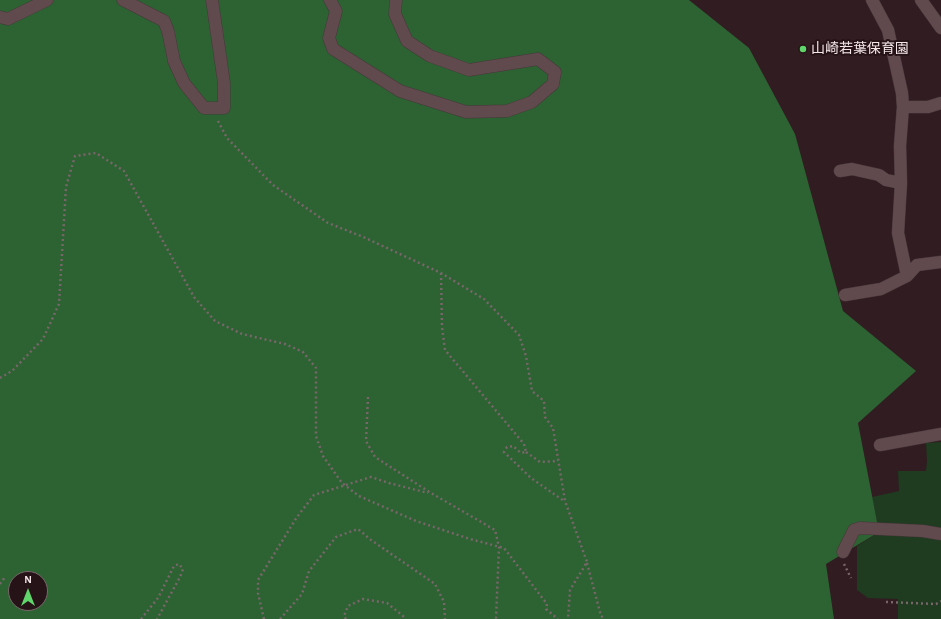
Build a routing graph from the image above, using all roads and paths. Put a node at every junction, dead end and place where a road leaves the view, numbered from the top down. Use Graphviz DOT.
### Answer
graph roads {
  1 [pos="47,0"];
  2 [pos="123,0"];
  3 [pos="212,0"];
  4 [pos="330,0"];
  5 [pos="396,0"];
  6 [pos="872,0"];
  7 [pos="921,0"];
  8 [pos="0,17"];
  9 [pos="941,28"];
  10 [pos="941,102"];
  11 [pos="904,107"];
  12 [pos="212,108"];
  13 [pos="840,171"];
  14 [pos="901,183"];
  15 [pos="941,262"];
  16 [pos="441,273"];
  17 [pos="907,276"];
  18 [pos="845,294"];
  19 [pos="0,378"];
  20 [pos="368,396"];
  21 [pos="941,434"];
  22 [pos="880,445"];
  23 [pos="526,452"];
  24 [pos="558,460"];
  25 [pos="345,485"];
  26 [pos="431,493"];
  27 [pos="565,501"];
  28 [pos="941,534"];
  29 [pos="499,547"];
  30 [pos="843,552"];
  31 [pos="587,562"];
  32 [pos="5,577"];
  33 [pos="0,584"];
  34 [pos="941,601"];
  35 [pos="886,602"];
  36 [pos="141,619"];
  37 [pos="157,619"];
  38 [pos="264,619"];
  39 [pos="280,619"];
  40 [pos="346,619"];
  41 [pos="405,619"];
  42 [pos="445,619"];
  43 [pos="496,619"];
  44 [pos="558,619"];
  45 [pos="568,619"];
  46 [pos="605,619"];
  1 -- 8 [label="street"];
  2 -- 12 [label="street"];
  3 -- 12 [label="street"];
  4 -- 5 [label="street"];
  6 -- 11 [label="street"];
  7 -- 9 [label="street"];
  10 -- 11 [label="street"];
  11 -- 14 [label="street"];
  12 -- 16 [label="path"];
  13 -- 14 [label="street"];
  14 -- 17 [label="street"];
  15 -- 17 [label="street"];
  16 -- 23 [label="path"];
  16 -- 24 [label="path"];
  17 -- 18 [label="street"];
  19 -- 25 [label="path"];
  20 -- 26 [label="path"];
  21 -- 22 [label="street"];
  23 -- 24 [label="path"];
  23 -- 27 [label="path"];
  24 -- 27 [label="path"];
  25 -- 26 [label="path"];
  25 -- 29 [label="path"];
  25 -- 38 [label="path"];
  26 -- 29 [label="path"];
  27 -- 31 [label="path"];
  28 -- 30 [label="street"];
  29 -- 43 [label="path"];
  29 -- 44 [label="path"];
  31 -- 45 [label="path"];
  31 -- 46 [label="path"];
  32 -- 33 [label="path"];
  34 -- 35 [label="path"];
  36 -- 37 [label="path"];
  39 -- 42 [label="path"];
  40 -- 41 [label="path"];
}
